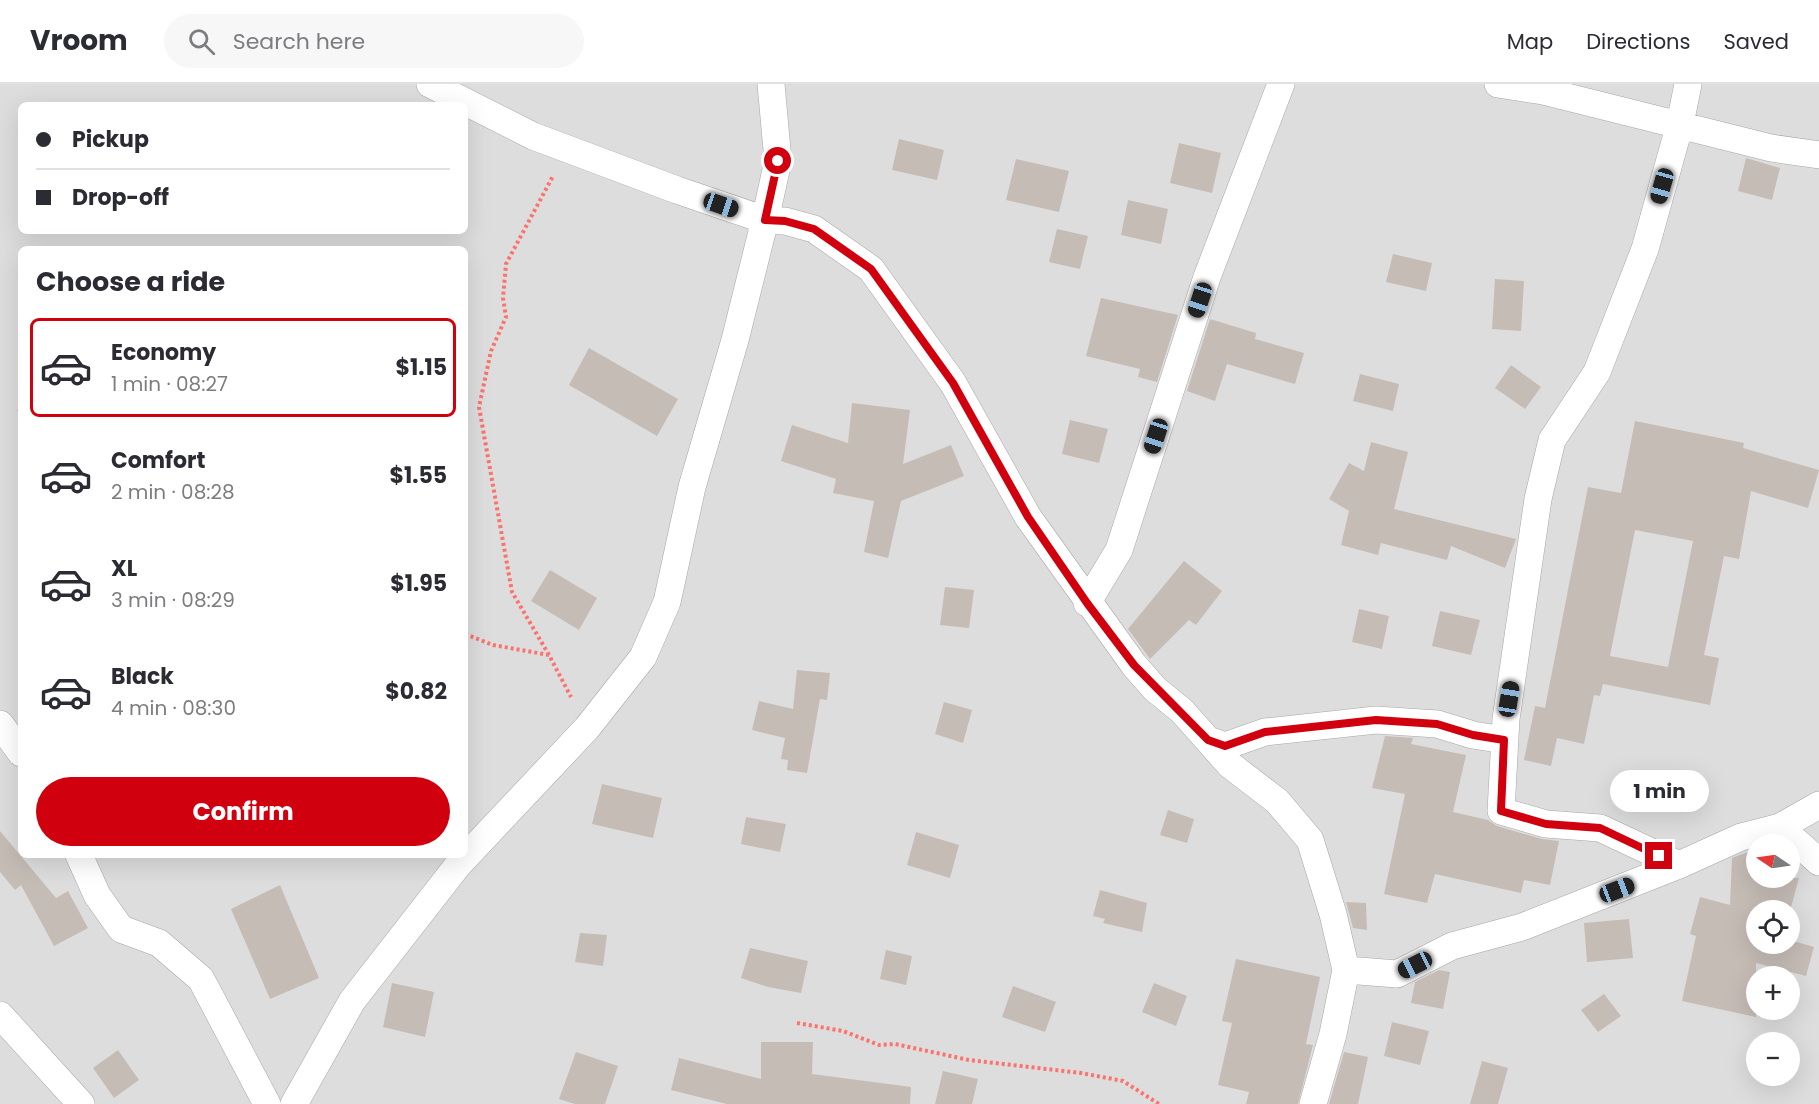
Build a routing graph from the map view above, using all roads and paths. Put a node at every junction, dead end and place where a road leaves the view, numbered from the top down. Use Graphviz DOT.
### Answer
graph roads {
  1 [pos="430,84"];
  2 [pos="771,84"];
  3 [pos="1281,84"];
  4 [pos="1498,84"];
  5 [pos="1688,84"];
  6 [pos="466,102"];
  7 [pos="468,103"];
  8 [pos="1680,124"];
  9 [pos="567,149"];
  10 [pos="1819,155"];
  11 [pos="765,220"];
  12 [pos="1087,603"];
  13 [pos="468,635"];
  14 [pos="549,655"];
  15 [pos="0,724"];
  16 [pos="587,728"];
  17 [pos="1208,740"];
  18 [pos="1504,740"];
  19 [pos="18,749"];
  20 [pos="1819,805"];
  21 [pos="1780,827"];
  22 [pos="468,856"];
  23 [pos="80,858"];
  24 [pos="466,858"];
  25 [pos="1819,862"];
  26 [pos="1679,865"];
  27 [pos="1346,970"];
  28 [pos="0,1015"];
  29 [pos="796,1023"];
  30 [pos="81,1104"];
  31 [pos="267,1104"];
  32 [pos="294,1104"];
  33 [pos="1159,1104"];
  34 [pos="1313,1104"];
  1 -- 6 [label="street"];
  2 -- 11 [label="street"];
  3 -- 12 [label="street"];
  4 -- 8 [label="street"];
  5 -- 8 [label="street"];
  7 -- 9 [label="street"];
  8 -- 10 [label="street"];
  8 -- 18 [label="street"];
  9 -- 11 [label="street"];
  9 -- 14 [label="path"];
  11 -- 12 [label="street"];
  11 -- 16 [label="street"];
  12 -- 17 [label="street"];
  13 -- 14 [label="path"];
  14 -- 16 [label="path"];
  15 -- 19 [label="street"];
  16 -- 22 [label="street"];
  17 -- 18 [label="street"];
  17 -- 27 [label="street"];
  18 -- 26 [label="street"];
  20 -- 21 [label="street"];
  21 -- 25 [label="street"];
  21 -- 26 [label="street"];
  23 -- 31 [label="street"];
  24 -- 32 [label="street"];
  26 -- 27 [label="street"];
  27 -- 34 [label="street"];
  28 -- 30 [label="street"];
  29 -- 33 [label="path"];
}
